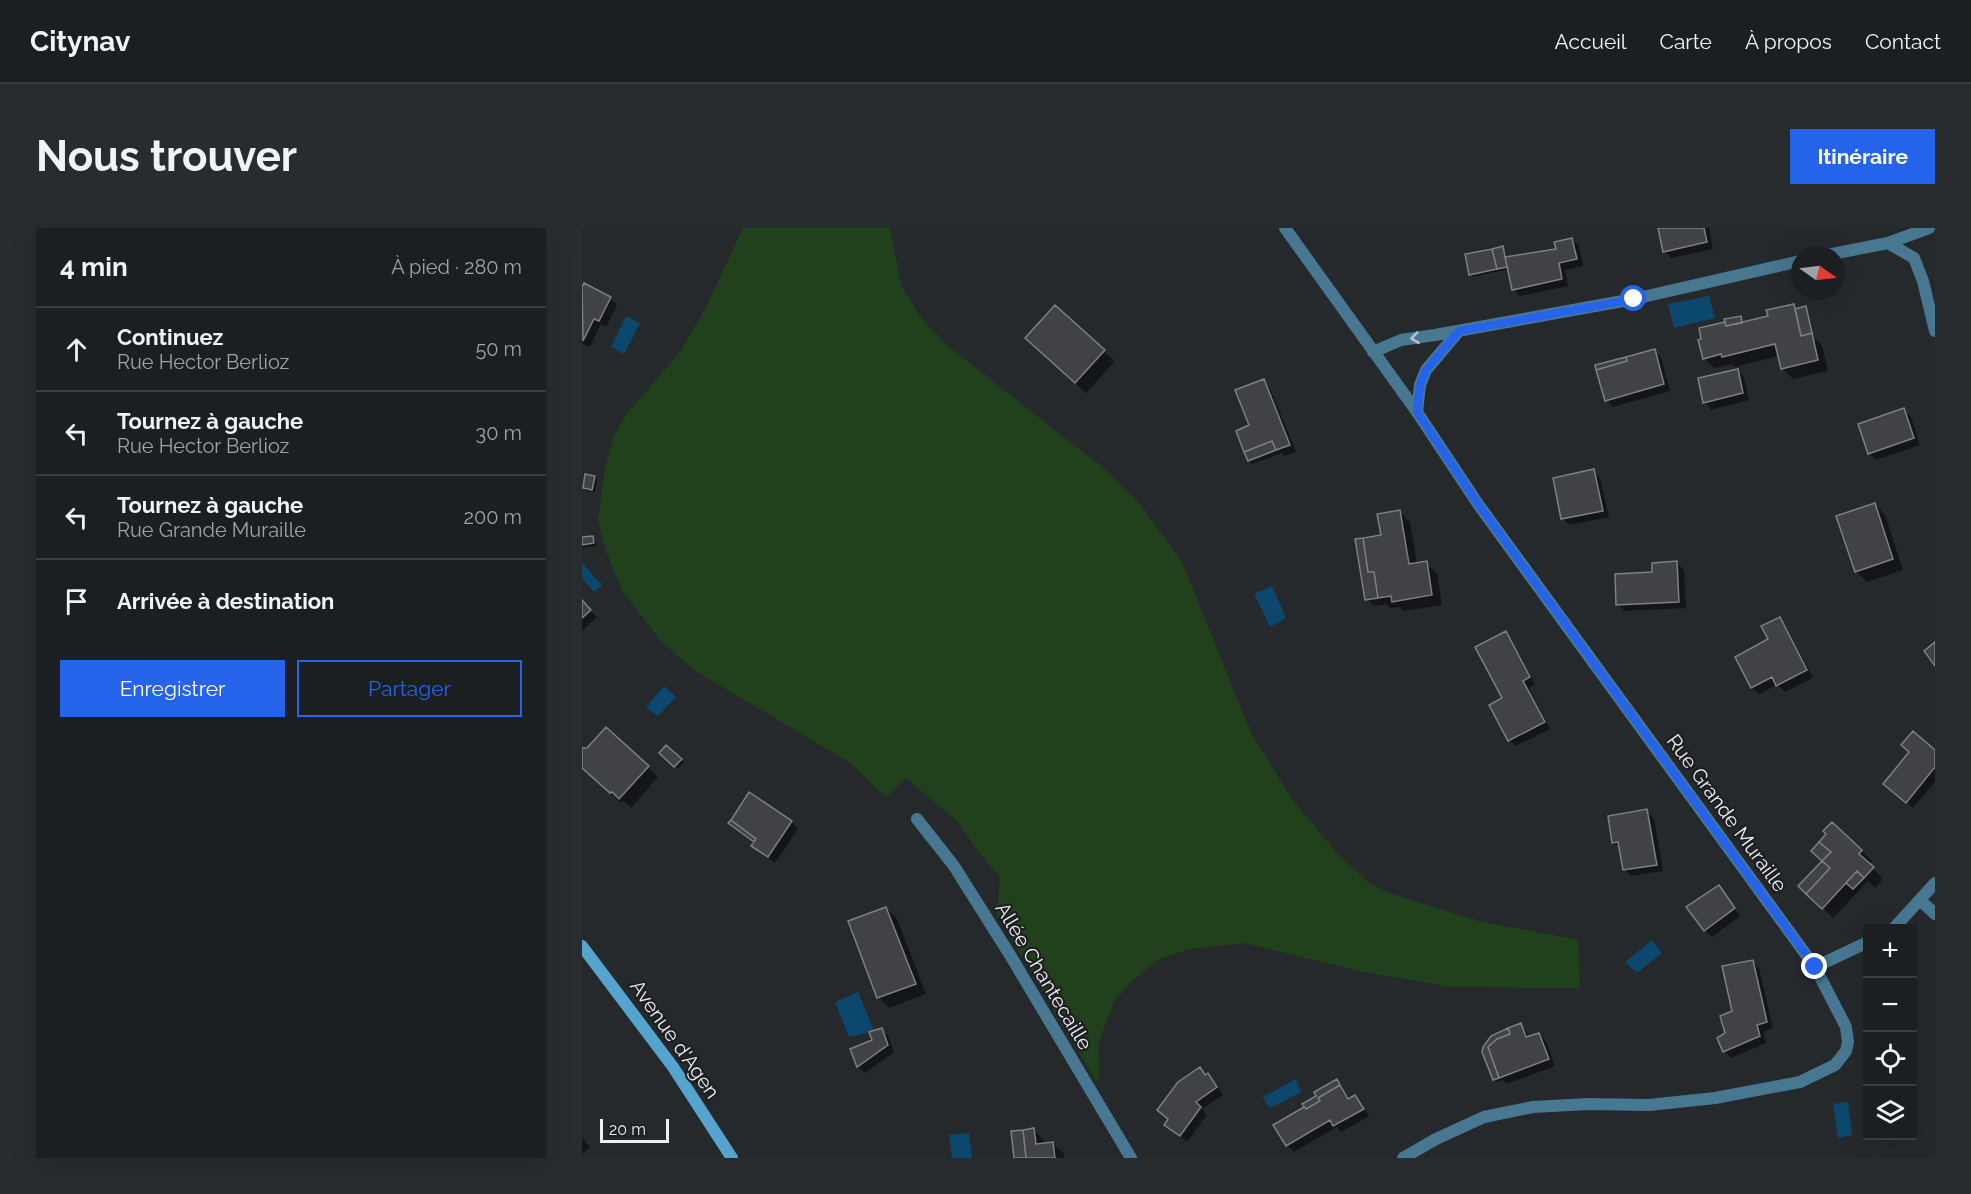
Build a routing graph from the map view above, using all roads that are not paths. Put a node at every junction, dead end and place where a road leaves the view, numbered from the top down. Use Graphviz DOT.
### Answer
graph roads {
  1 [pos="1285,228"];
  2 [pos="1929,228"];
  3 [pos="1888,243"];
  4 [pos="1845,251"];
  5 [pos="1791,263"];
  6 [pos="1459,331"];
  7 [pos="1935,331"];
  8 [pos="1373,352"];
  9 [pos="1417,412"];
  10 [pos="917,819"];
  11 [pos="1935,882"];
  12 [pos="1920,900"];
  13 [pos="1935,914"];
  14 [pos="1898,924"];
  15 [pos="1863,944"];
  16 [pos="582,946"];
  17 [pos="1815,967"];
  18 [pos="732,1158"];
  19 [pos="1131,1158"];
  20 [pos="1403,1158"];
  1 -- 8 [label="street, Rue Grande Muraille"];
  2 -- 3 [label="street"];
  3 -- 4 [label="street"];
  3 -- 7 [label="street"];
  5 -- 6 [label="street"];
  6 -- 8 [label="street, one-way"];
  6 -- 9 [label="street"];
  8 -- 9 [label="street, Rue Grande Muraille"];
  9 -- 17 [label="street, Rue Grande Muraille"];
  10 -- 19 [label="street, Allée Chantecaille"];
  11 -- 12 [label="street"];
  12 -- 13 [label="street"];
  12 -- 14 [label="street"];
  15 -- 17 [label="street"];
  16 -- 18 [label="main road, Avenue d'Agen"];
  17 -- 20 [label="street, Rue Grande Muraille"];
}
